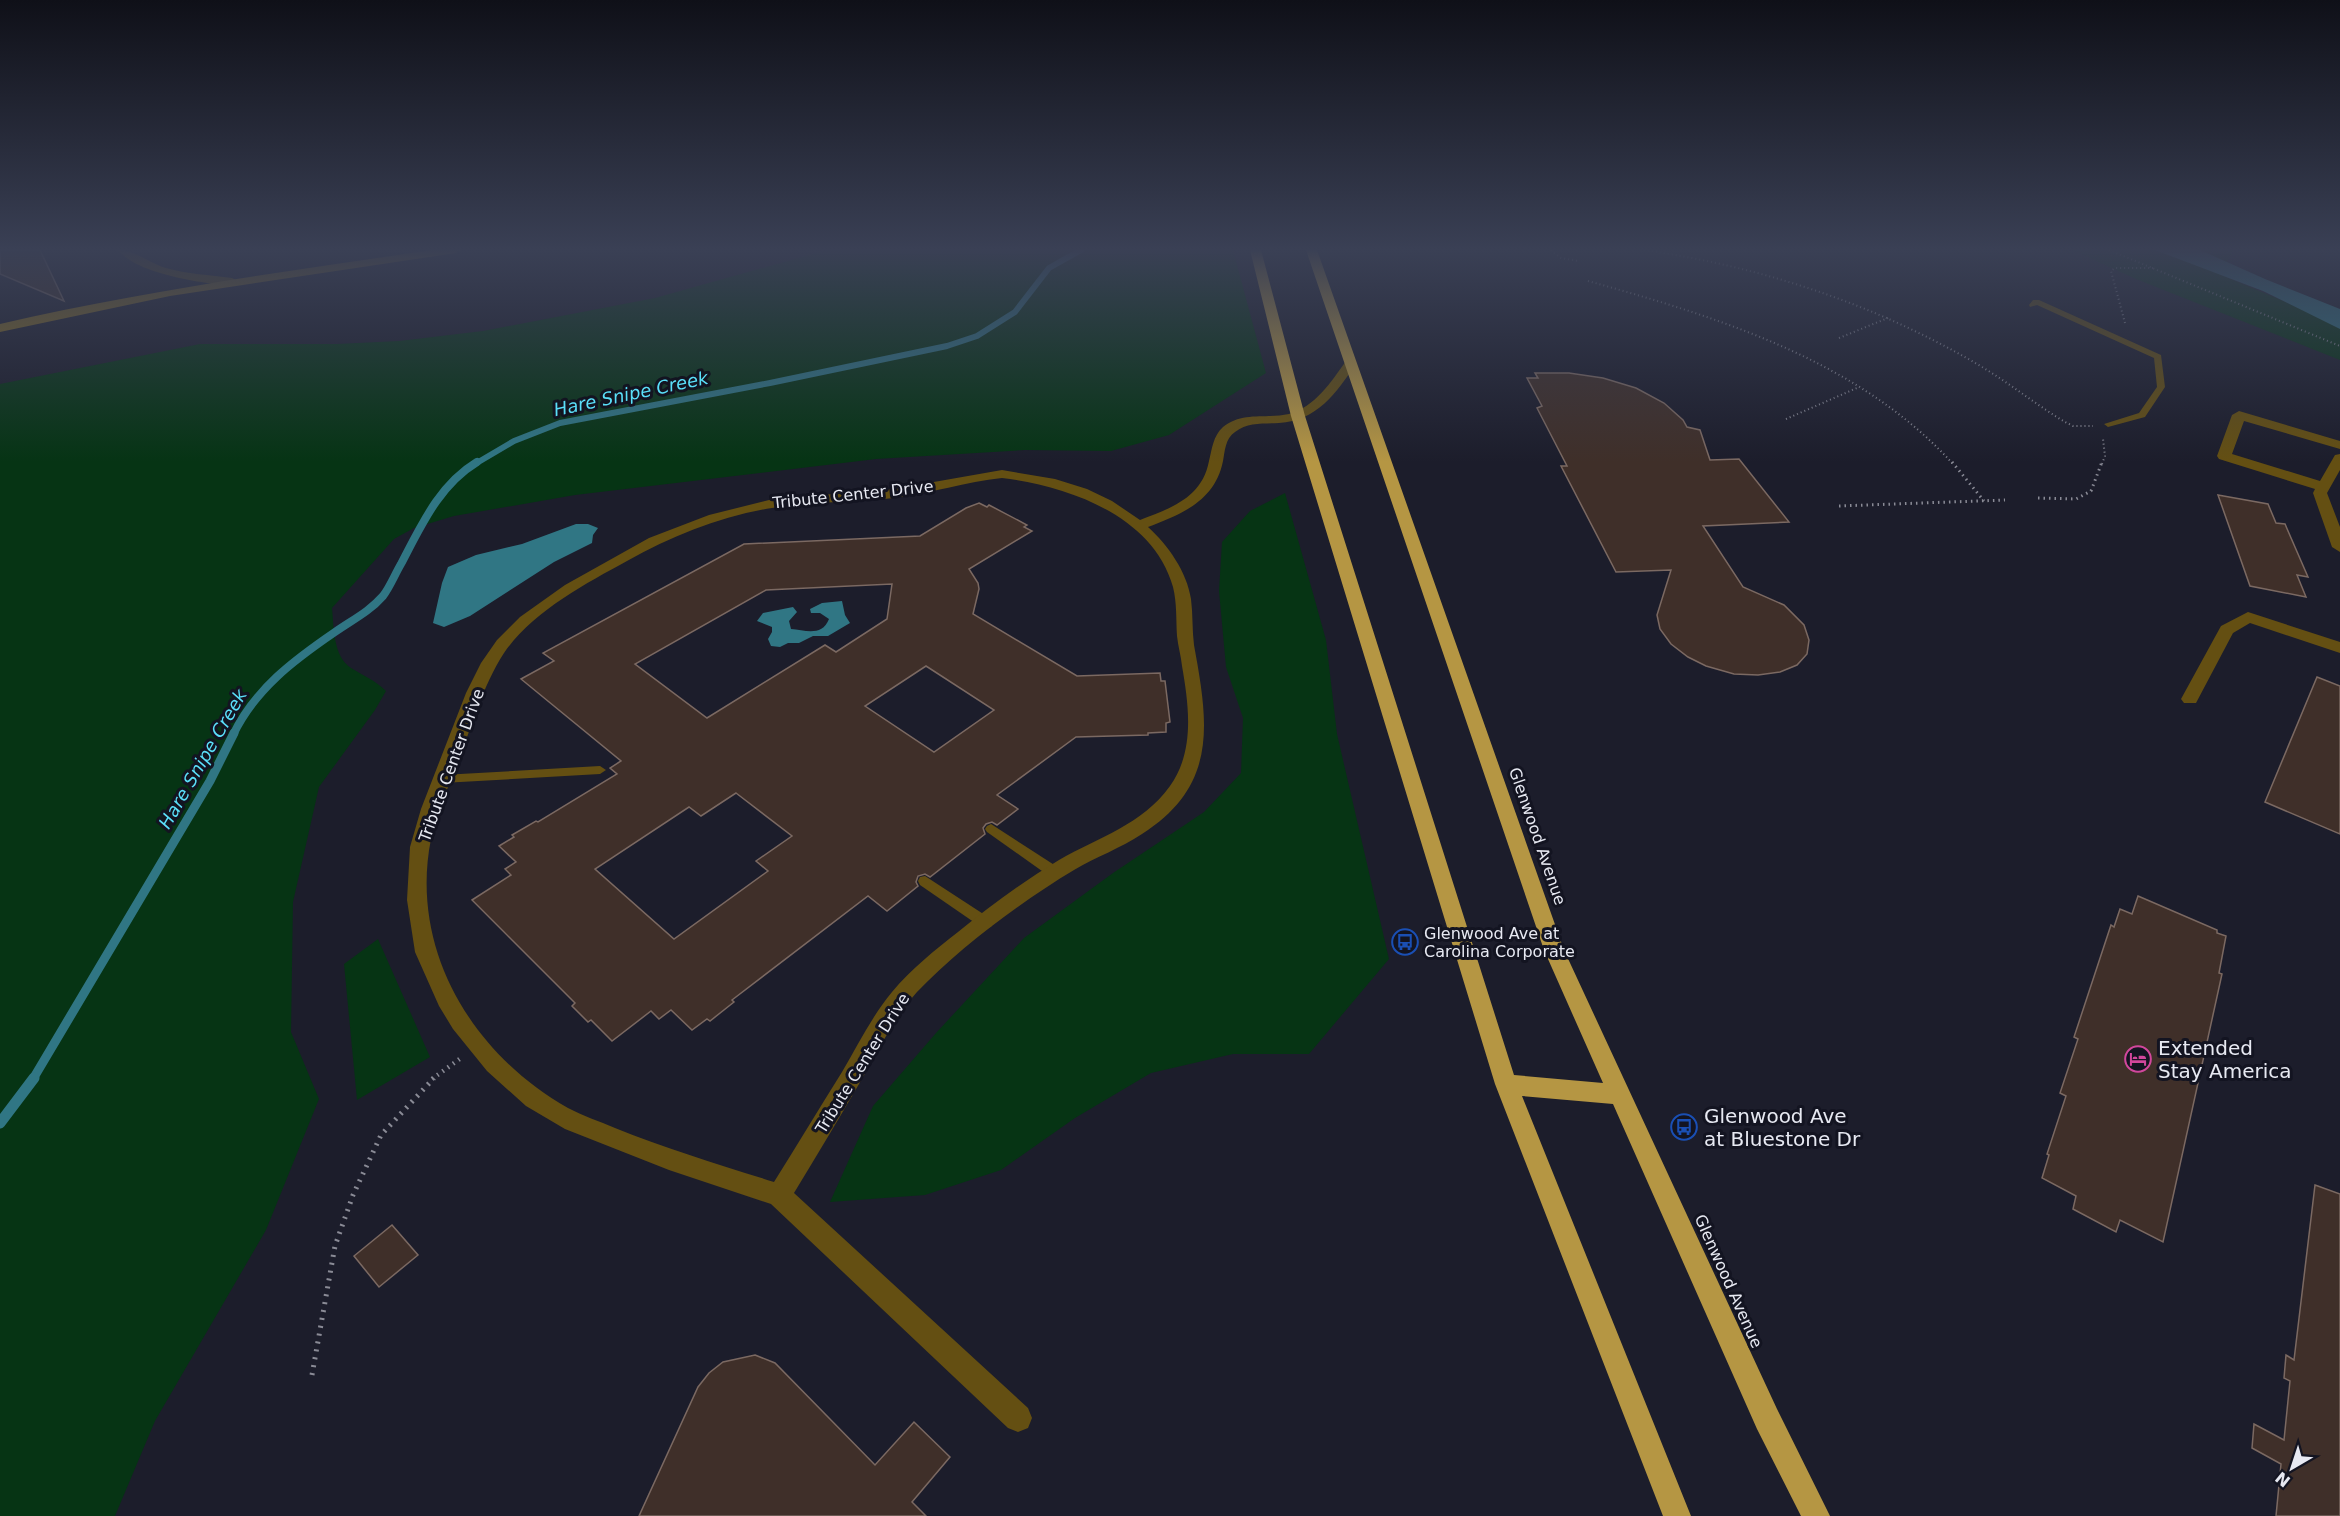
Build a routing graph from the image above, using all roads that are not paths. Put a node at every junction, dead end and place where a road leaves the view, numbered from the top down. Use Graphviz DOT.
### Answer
graph roads {
  1 [pos="30,321"];
  2 [pos="1273,321"];
  3 [pos="1335,321"];
  4 [pos="2079,321"];
  5 [pos="0,328"];
  6 [pos="1350,364"];
  7 [pos="1298,416"];
  8 [pos="2108,424"];
  9 [pos="2340,445"];
  10 [pos="2340,458"];
  11 [pos="2323,487"];
  12 [pos="1139,525"];
  13 [pos="2340,547"];
  14 [pos="2340,648"];
  15 [pos="2190,699"];
  16 [pos="600,770"];
  17 [pos="442,779"];
  18 [pos="991,829"];
  19 [pos="1054,872"];
  20 [pos="925,881"];
  21 [pos="986,923"];
  22 [pos="1506,1083"];
  23 [pos="1620,1095"];
  24 [pos="779,1196"];
  25 [pos="1018,1418"];
  26 [pos="1677,1516"];
  27 [pos="1816,1516"];
  1 -- 5 [label="street"];
  2 -- 7 [label="highway"];
  3 -- 6 [label="highway, Glenwood Avenue"];
  4 -- 8 [label="lane"];
  6 -- 7 [label="street"];
  6 -- 23 [label="highway, Glenwood Avenue"];
  7 -- 12 [label="street"];
  7 -- 22 [label="highway"];
  9 -- 11 [label="street"];
  10 -- 11 [label="street"];
  11 -- 13 [label="street"];
  12 -- 17 [label="street, Tribute Center Drive"];
  12 -- 19 [label="street, Tribute Center Drive"];
  14 -- 15 [label="street"];
  16 -- 17 [label="lane"];
  17 -- 24 [label="street, Tribute Center Drive"];
  18 -- 19 [label="lane"];
  19 -- 21 [label="street, Tribute Center Drive"];
  20 -- 21 [label="lane"];
  21 -- 24 [label="street, Tribute Center Drive"];
  22 -- 23 [label="highway"];
  22 -- 26 [label="highway"];
  23 -- 27 [label="highway, Glenwood Avenue"];
  24 -- 25 [label="street, Tribute Center Drive"];
}
